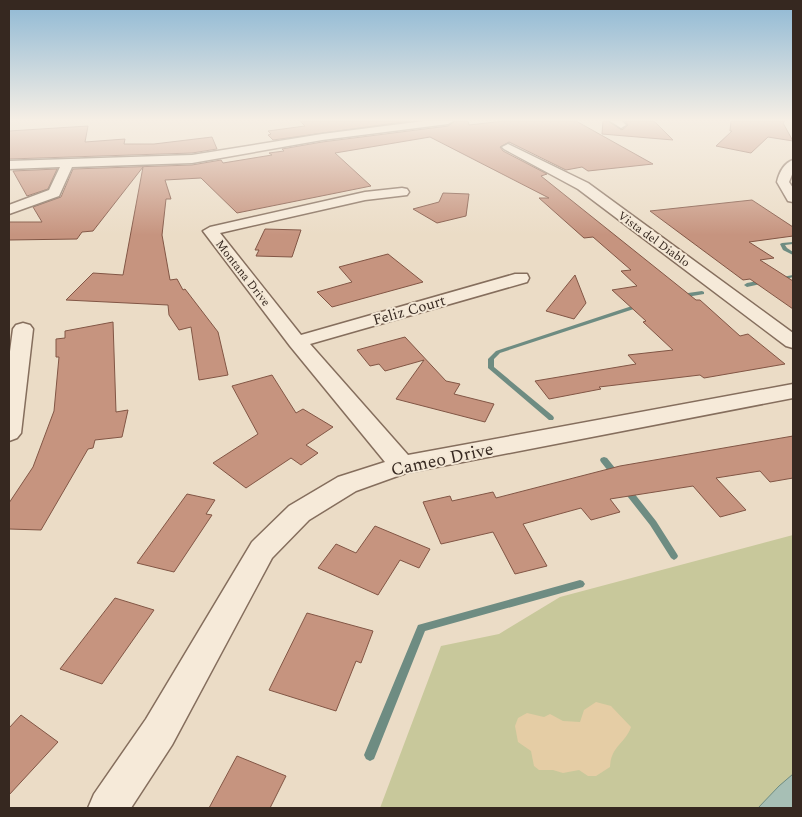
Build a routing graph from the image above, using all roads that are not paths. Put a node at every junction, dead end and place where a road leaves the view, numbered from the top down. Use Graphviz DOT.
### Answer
graph roads {
  1 [pos="189,159"];
  2 [pos="531,159"];
  3 [pos="68,164"];
  4 [pos="793,164"];
  5 [pos="9,165"];
  6 [pos="402,192"];
  7 [pos="793,198"];
  8 [pos="9,210"];
  9 [pos="521,278"];
  10 [pos="22,329"];
  11 [pos="297,342"];
  12 [pos="793,342"];
  13 [pos="793,391"];
  14 [pos="9,433"];
  15 [pos="402,464"];
  16 [pos="108,808"];
  1 -- 3 [label="street"];
  2 -- 12 [label="street, Vista del Diablo"];
  3 -- 5 [label="street"];
  3 -- 8 [label="street"];
  4 -- 7 [label="street"];
  6 -- 11 [label="street, Montana Drive"];
  9 -- 11 [label="street, Feliz Court"];
  10 -- 14 [label="street"];
  11 -- 15 [label="street, Montana Drive"];
  13 -- 15 [label="street, Cameo Drive"];
  15 -- 16 [label="street, Cameo Drive"];
}
